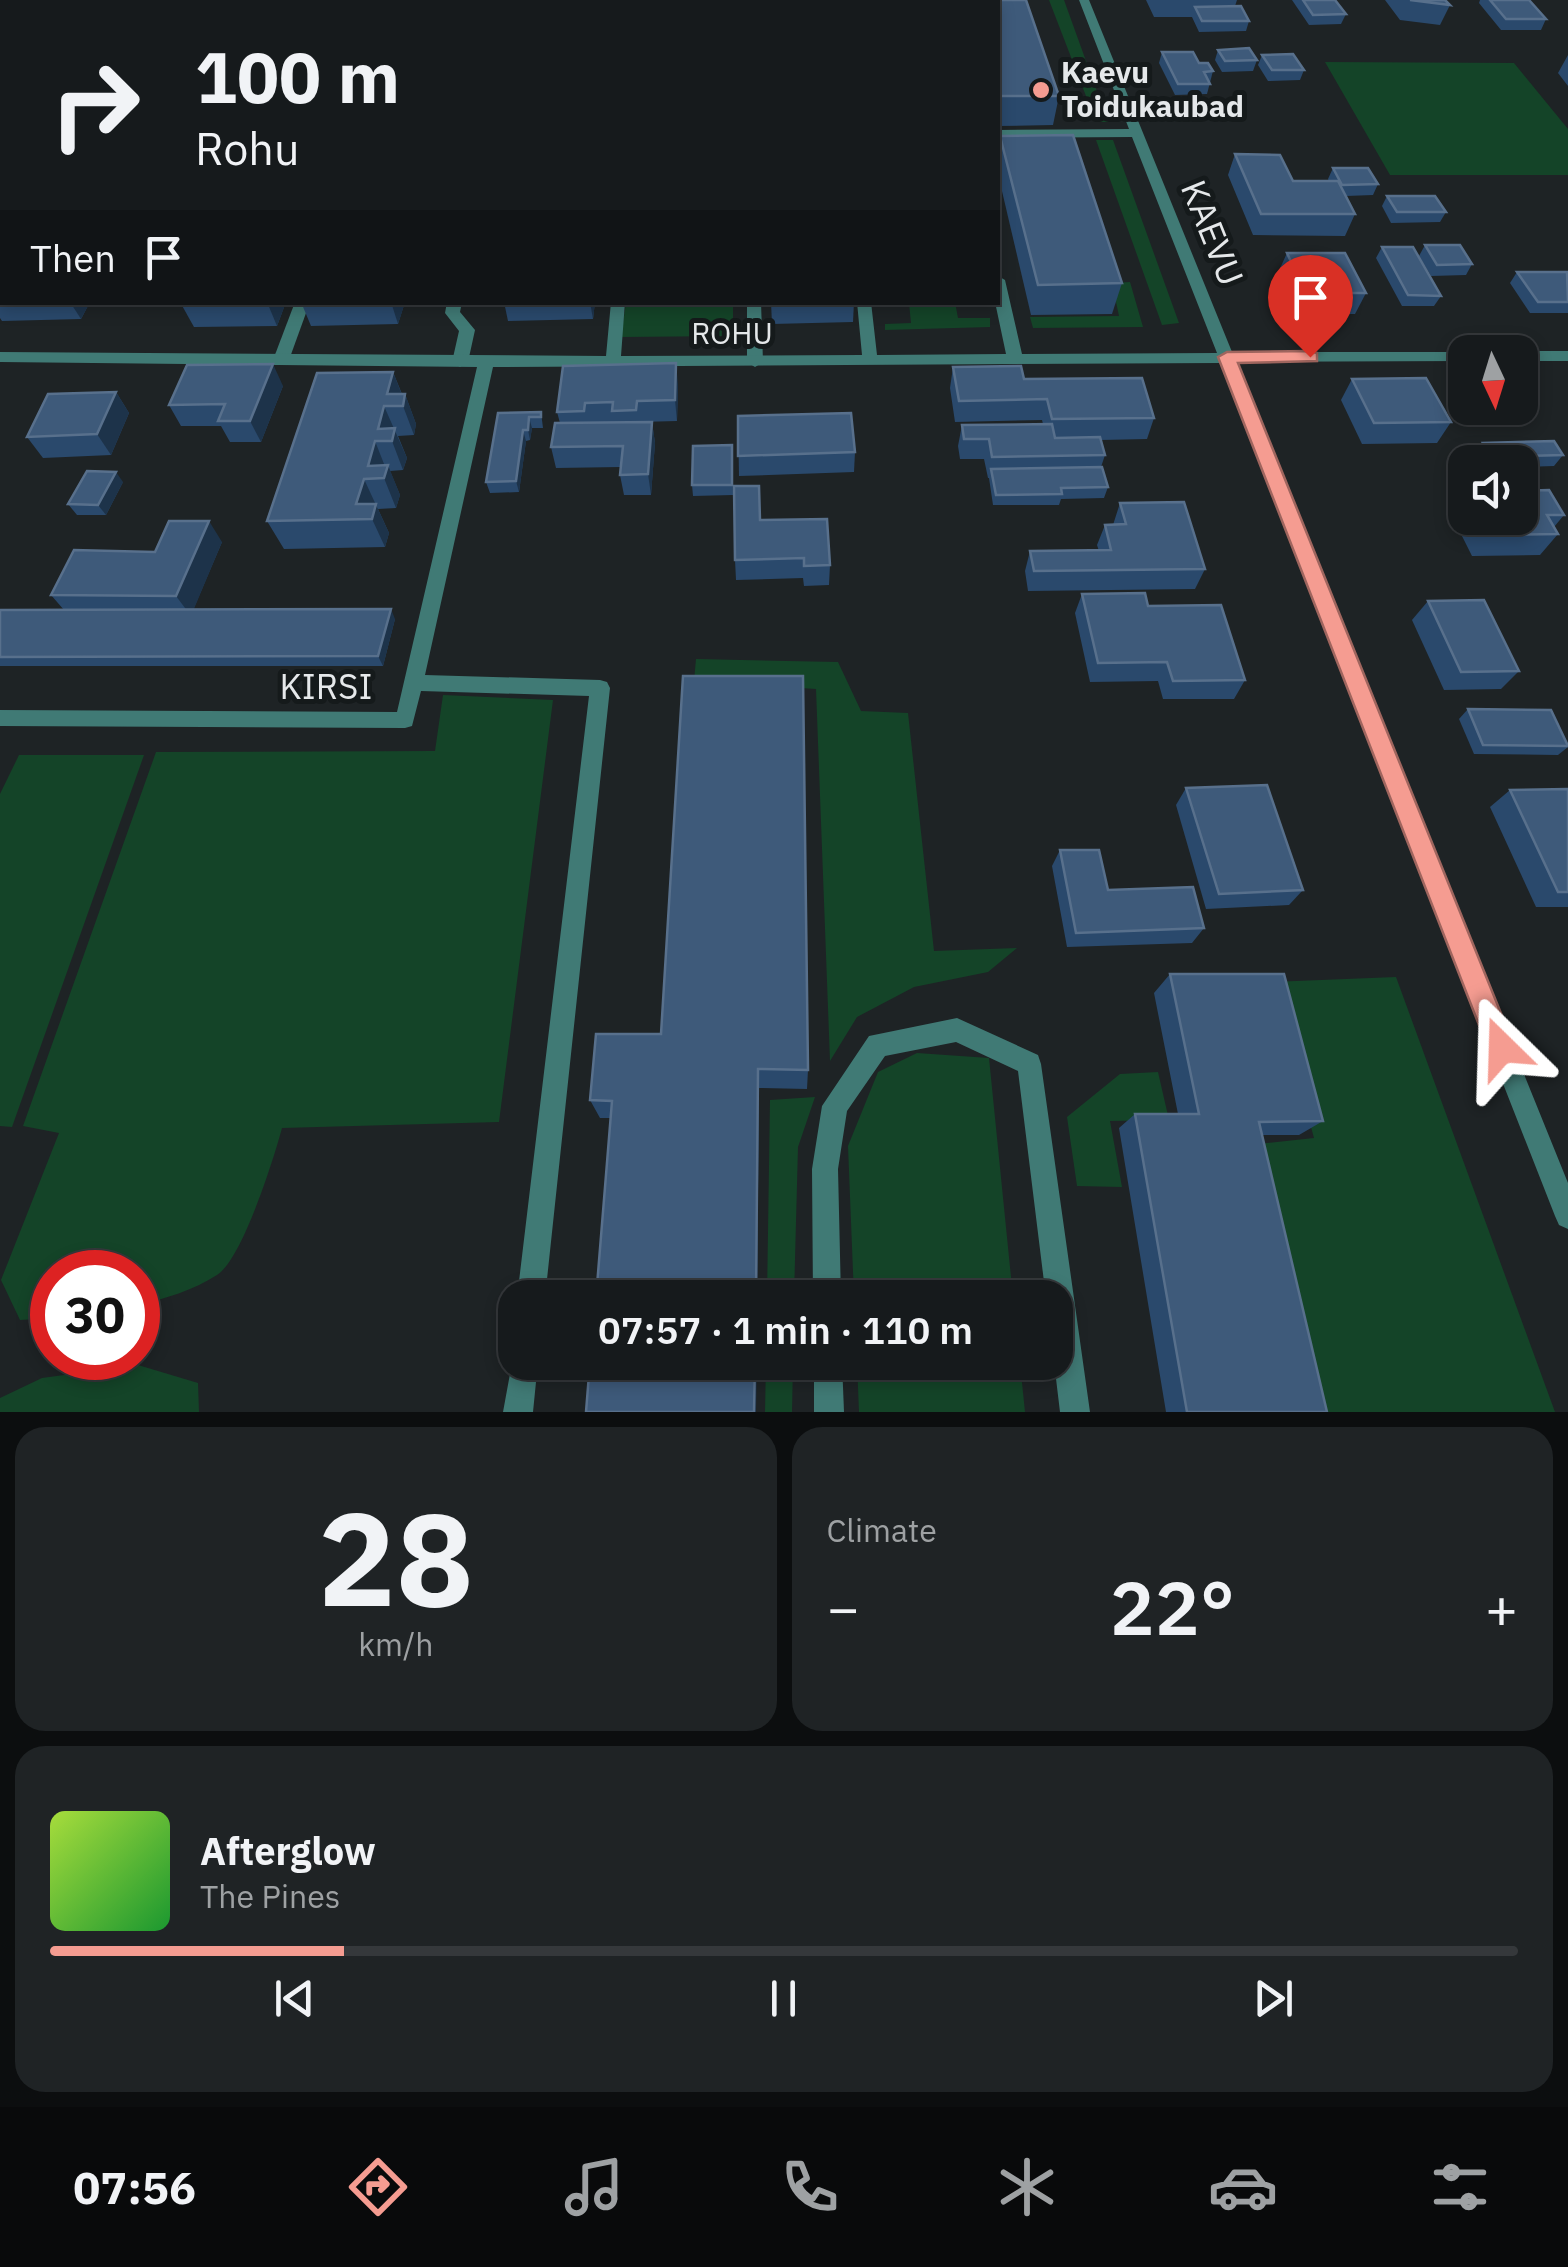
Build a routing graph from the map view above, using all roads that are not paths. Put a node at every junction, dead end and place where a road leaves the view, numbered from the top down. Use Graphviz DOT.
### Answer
graph roads {
  1 [pos="1084,0"];
  2 [pos="1137,132"];
  3 [pos="1000,134"];
  4 [pos="1000,289"];
  5 [pos="302,305"];
  6 [pos="453,305"];
  7 [pos="618,305"];
  8 [pos="754,305"];
  9 [pos="864,305"];
  10 [pos="1448,356"];
  11 [pos="1538,356"];
  12 [pos="1568,356"];
  13 [pos="0,357"];
  14 [pos="1227,357"];
  15 [pos="1015,358"];
  16 [pos="280,360"];
  17 [pos="870,360"];
  18 [pos="460,362"];
  19 [pos="486,362"];
  20 [pos="613,362"];
  21 [pos="755,362"];
  22 [pos="413,682"];
  23 [pos="0,718"];
  24 [pos="1568,1216"];
  25 [pos="533,1280"];
  26 [pos="827,1280"];
  27 [pos="1057,1280"];
  28 [pos="522,1380"];
  29 [pos="828,1380"];
  30 [pos="1071,1380"];
  31 [pos="518,1412"];
  32 [pos="829,1412"];
  33 [pos="1075,1412"];
  1 -- 2 [label="street, KAEVU"];
  2 -- 3 [label="street"];
  2 -- 14 [label="street, KAEVU"];
  4 -- 15 [label="street"];
  5 -- 16 [label="street"];
  6 -- 18 [label="street"];
  7 -- 20 [label="street"];
  8 -- 21 [label="street"];
  9 -- 17 [label="street"];
  10 -- 14 [label="street, ROHU"];
  11 -- 12 [label="street"];
  13 -- 16 [label="street, ROHU"];
  14 -- 15 [label="street, ROHU"];
  14 -- 24 [label="street, KAEVU"];
  15 -- 17 [label="street, ROHU"];
  16 -- 18 [label="street, ROHU"];
  17 -- 21 [label="street, ROHU"];
  18 -- 19 [label="street, ROHU"];
  19 -- 20 [label="street, ROHU"];
  19 -- 22 [label="street, KIRSI"];
  20 -- 21 [label="street, ROHU"];
  22 -- 23 [label="street, KIRSI"];
  22 -- 25 [label="street"];
  26 -- 27 [label="street"];
  28 -- 31 [label="street"];
  29 -- 32 [label="street"];
  30 -- 33 [label="street"];
}
